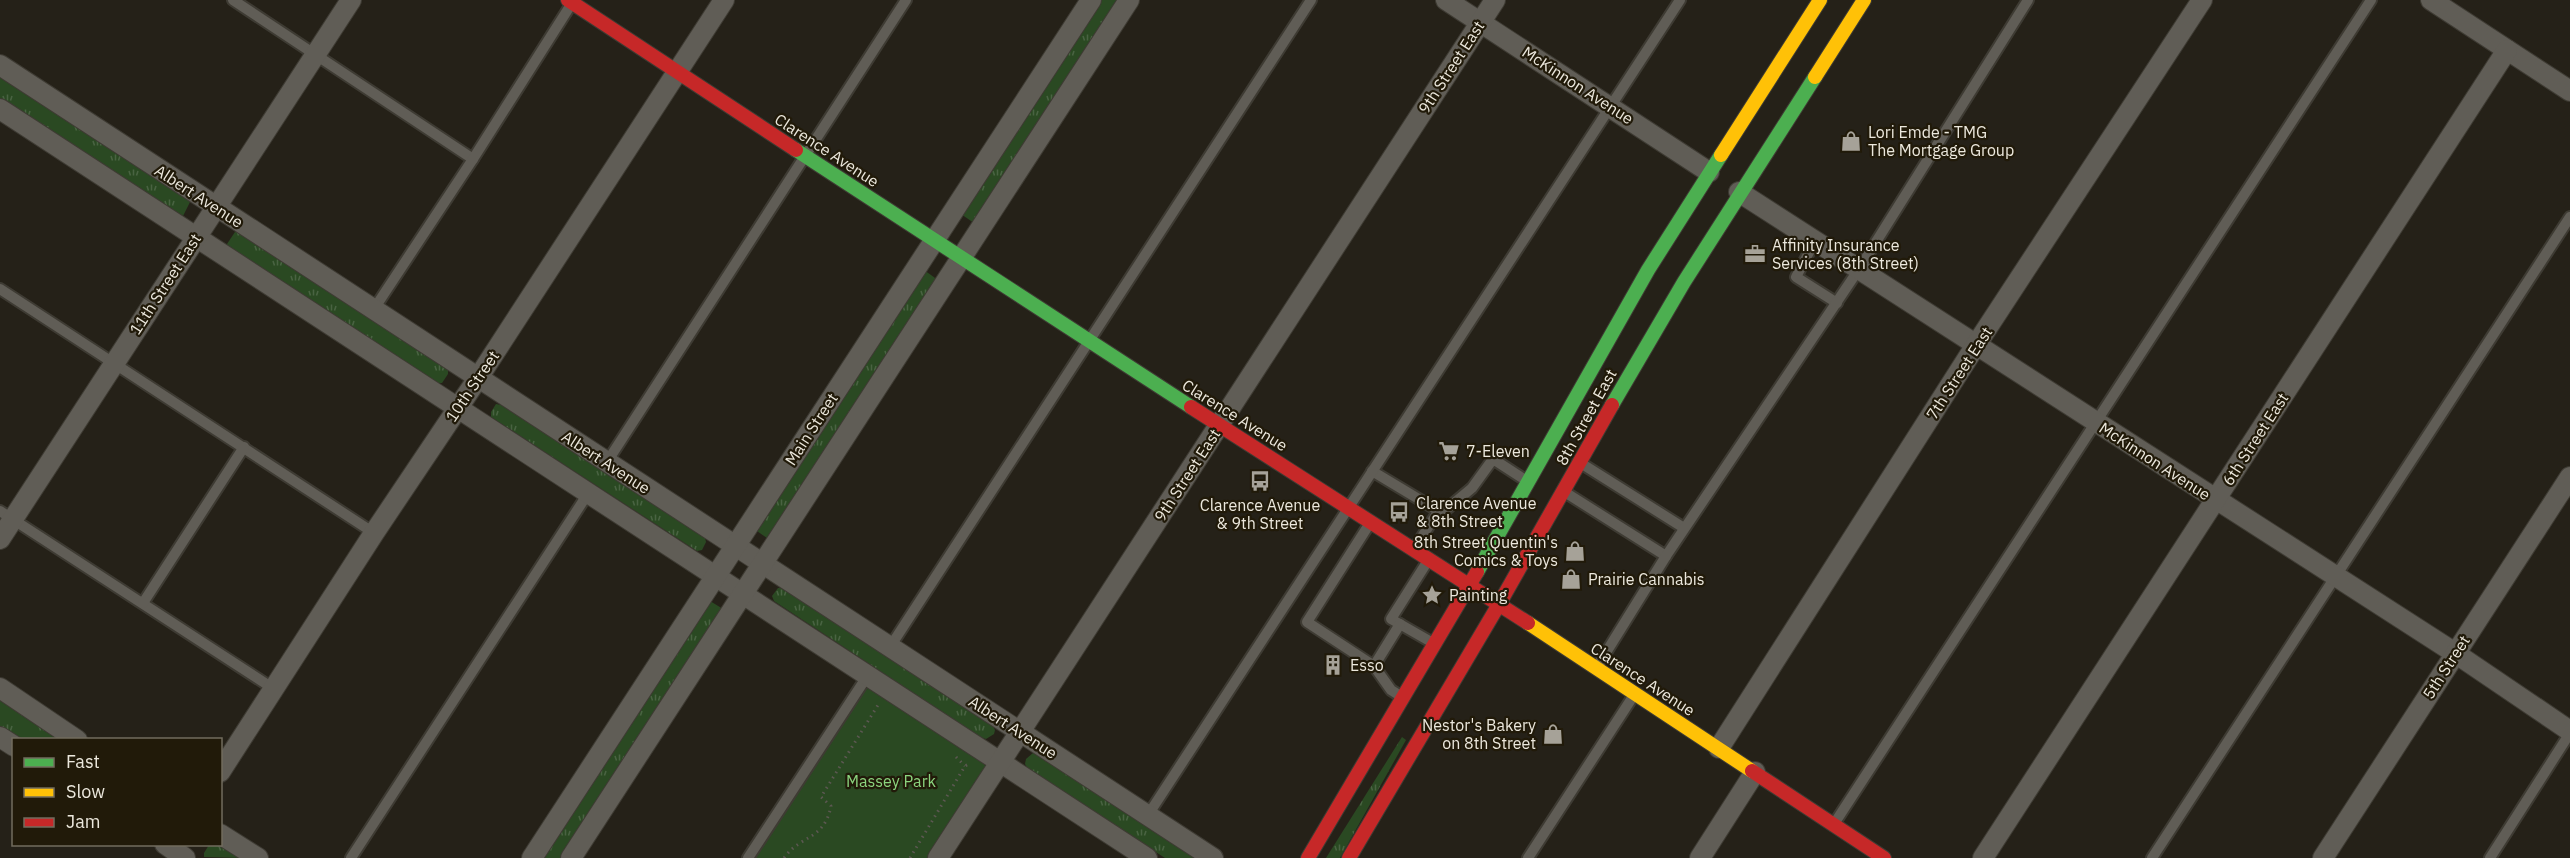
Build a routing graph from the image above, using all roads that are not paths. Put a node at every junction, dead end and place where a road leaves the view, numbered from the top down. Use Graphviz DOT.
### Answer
graph roads {
  1 [pos="233,0"];
  2 [pos="351,0"];
  3 [pos="724,0"];
  4 [pos="906,0"];
  5 [pos="1091,0"];
  6 [pos="1129,0"];
  7 [pos="1311,0"];
  8 [pos="1446,0"];
  9 [pos="1494,0"];
  10 [pos="1680,0"];
  11 [pos="1820,0"];
  12 [pos="1864,0"];
  13 [pos="2028,0"];
  14 [pos="2202,0"];
  15 [pos="2371,0"];
  16 [pos="570,2"];
  17 [pos="2437,2"];
  18 [pos="1480,22"];
  19 [pos="2507,50"];
  20 [pos="315,53"];
  21 [pos="0,65"];
  22 [pos="677,71"];
  23 [pos="2570,91"];
  24 [pos="1611,106"];
  25 [pos="0,109"];
  26 [pos="806,156"];
  27 [pos="473,159"];
  28 [pos="1709,172"];
  29 [pos="1739,192"];
  30 [pos="216,207"];
  31 [pos="2570,217"];
  32 [pos="196,237"];
  33 [pos="934,240"];
  34 [pos="1815,241"];
  35 [pos="961,258"];
  36 [pos="1859,269"];
  37 [pos="0,289"];
  38 [pos="1837,303"];
  39 [pos="374,309"];
  40 [pos="1089,342"];
  41 [pos="1976,345"];
  42 [pos="113,363"];
  43 [pos="478,378"];
  44 [pos="458,407"];
  45 [pos="2096,423"];
  46 [pos="1220,424"];
  47 [pos="244,447"];
  48 [pos="607,462"];
  49 [pos="1579,462"];
  50 [pos="1372,471"];
  51 [pos="2570,477"];
  52 [pos="1527,481"];
  53 [pos="1563,491"];
  54 [pos="590,492"];
  55 [pos="2216,500"];
  56 [pos="1347,507"];
  57 [pos="1438,512"];
  58 [pos="6,515"];
  59 [pos="1371,521"];
  60 [pos="1684,528"];
  61 [pos="374,533"];
  62 [pos="0,539"];
  63 [pos="734,546"];
  64 [pos="1414,549"];
  65 [pos="1666,556"];
  66 [pos="1429,559"];
  67 [pos="762,564"];
  68 [pos="717,576"];
  69 [pos="2334,576"];
  70 [pos="1468,585"];
  71 [pos="742,592"];
  72 [pos="143,603"];
  73 [pos="1498,606"];
  74 [pos="1400,624"];
  75 [pos="1434,644"];
  76 [pos="890,647"];
  77 [pos="2455,653"];
  78 [pos="1374,666"];
  79 [pos="1596,669"];
  80 [pos="868,675"];
  81 [pos="0,688"];
  82 [pos="273,689"];
  83 [pos="1635,693"];
  84 [pos="1402,697"];
  85 [pos="1020,731"];
  86 [pos="2570,732"];
  87 [pos="74,738"];
  88 [pos="1719,748"];
  89 [pos="222,769"];
  90 [pos="995,769"];
  91 [pos="1755,772"];
  92 [pos="1148,815"];
  93 [pos="1833,824"];
  94 [pos="222,835"];
  95 [pos="1876,856"];
  96 [pos="258,858"];
  97 [pos="351,858"];
  98 [pos="532,858"];
  99 [pos="571,858"];
  100 [pos="748,858"];
  101 [pos="938,858"];
  102 [pos="1147,858"];
  103 [pos="1213,858"];
  104 [pos="1308,858"];
  105 [pos="1349,858"];
  106 [pos="1528,858"];
  107 [pos="1700,858"];
  108 [pos="1983,858"];
  109 [pos="2152,858"];
  110 [pos="2323,858"];
  111 [pos="2490,858"];
  1 -- 20 [label="lane"];
  2 -- 20 [label="street, 11th Street East"];
  3 -- 22 [label="street, 10th Street"];
  4 -- 26 [label="lane"];
  5 -- 33 [label="street, Main Street"];
  6 -- 35 [label="street, Main Street"];
  7 -- 40 [label="lane"];
  8 -- 18 [label="street, McKinnon Avenue"];
  9 -- 18 [label="street, 9th Street East"];
  10 -- 24 [label="lane"];
  11 -- 28 [label="main road, 8th Street East"];
  12 -- 29 [label="main road, 8th Street East"];
  13 -- 36 [label="lane"];
  14 -- 41 [label="street, 7th Street East"];
  15 -- 45 [label="lane"];
  16 -- 22 [label="main road, Clarence Avenue"];
  16 -- 27 [label="lane"];
  17 -- 19 [label="street"];
  18 -- 24 [label="street, McKinnon Avenue"];
  18 -- 46 [label="street, 9th Street East"];
  19 -- 23 [label="street"];
  19 -- 55 [label="street, 6th Street East"];
  20 -- 27 [label="lane"];
  20 -- 30 [label="street, 11th Street East"];
  21 -- 30 [label="street, Albert Avenue"];
  22 -- 26 [label="main road, Clarence Avenue"];
  22 -- 43 [label="street, 10th Street"];
  24 -- 28 [label="street, McKinnon Avenue"];
  24 -- 50 [label="lane"];
  25 -- 32 [label="street"];
  26 -- 33 [label="main road, Clarence Avenue"];
  26 -- 48 [label="lane"];
  27 -- 39 [label="lane"];
  28 -- 52 [label="main road, 8th Street East"];
  29 -- 34 [label="street, McKinnon Avenue"];
  29 -- 49 [label="main road, 8th Street East"];
  30 -- 32 [label="street, 11th Street East"];
  30 -- 39 [label="street, Albert Avenue"];
  31 -- 69 [label="lane"];
  32 -- 42 [label="street, 11th Street East"];
  32 -- 44 [label="street"];
  33 -- 35 [label="main road, Clarence Avenue"];
  33 -- 63 [label="street, Main Street"];
  34 -- 36 [label="street, McKinnon Avenue"];
  34 -- 38 [label="lane"];
  35 -- 40 [label="main road, Clarence Avenue"];
  35 -- 67 [label="street, Main Street"];
  36 -- 38 [label="lane"];
  36 -- 41 [label="street, McKinnon Avenue"];
  37 -- 42 [label="lane"];
  38 -- 60 [label="lane"];
  39 -- 43 [label="street, Albert Avenue"];
  40 -- 46 [label="main road, Clarence Avenue"];
  40 -- 76 [label="lane"];
  41 -- 45 [label="street, McKinnon Avenue"];
  41 -- 88 [label="street, 7th Street East"];
  42 -- 47 [label="lane"];
  42 -- 58 [label="street, 11th Street East"];
  43 -- 44 [label="street, 10th Street"];
  43 -- 48 [label="street, Albert Avenue"];
  44 -- 54 [label="street"];
  44 -- 61 [label="street, 10th Street"];
  45 -- 55 [label="street, McKinnon Avenue"];
  45 -- 93 [label="lane"];
  46 -- 56 [label="main road, Clarence Avenue"];
  46 -- 85 [label="street, 9th Street East"];
  47 -- 61 [label="lane"];
  47 -- 72 [label="lane"];
  48 -- 63 [label="street, Albert Avenue"];
  49 -- 53 [label="main road, 8th Street East"];
  49 -- 60 [label="lane"];
  50 -- 56 [label="lane"];
  50 -- 57 [label="lane"];
  51 -- 77 [label="street, 5th Street"];
  52 -- 57 [label="lane"];
  52 -- 70 [label="main road, 8th Street East"];
  53 -- 65 [label="lane"];
  53 -- 73 [label="main road, 8th Street East"];
  54 -- 68 [label="street"];
  54 -- 97 [label="lane"];
  55 -- 69 [label="street, McKinnon Avenue"];
  55 -- 108 [label="street, 6th Street East"];
  56 -- 59 [label="main road, Clarence Avenue"];
  56 -- 92 [label="lane"];
  57 -- 64 [label="lane"];
  58 -- 62 [label="street, 11th Street East"];
  58 -- 72 [label="lane"];
  59 -- 64 [label="main road, Clarence Avenue"];
  59 -- 78 [label="lane"];
  60 -- 65 [label="lane"];
  61 -- 82 [label="street, 10th Street"];
  63 -- 67 [label="street, Albert Avenue"];
  63 -- 68 [label="street, Main Street"];
  64 -- 66 [label="main road, Clarence Avenue"];
  65 -- 79 [label="lane"];
  66 -- 70 [label="main road, Clarence Avenue"];
  66 -- 74 [label="lane"];
  67 -- 71 [label="street, Main Street"];
  67 -- 76 [label="street, Albert Avenue"];
  68 -- 71 [label="street"];
  68 -- 98 [label="street, Main Street"];
  69 -- 77 [label="street, McKinnon Avenue"];
  69 -- 109 [label="lane"];
  70 -- 73 [label="main road, Clarence Avenue"];
  70 -- 75 [label="main road, 8th Street East"];
  71 -- 80 [label="street"];
  71 -- 99 [label="street, Main Street"];
  72 -- 82 [label="lane"];
  73 -- 79 [label="main road, Clarence Avenue"];
  73 -- 105 [label="main road, 8th Street East"];
  74 -- 75 [label="lane"];
  74 -- 78 [label="lane"];
  75 -- 84 [label="main road, 8th Street East"];
  76 -- 85 [label="street, Albert Avenue"];
  77 -- 86 [label="street, McKinnon Avenue"];
  77 -- 110 [label="street, 5th Street"];
  78 -- 84 [label="lane"];
  79 -- 83 [label="main road, Clarence Avenue"];
  80 -- 90 [label="street"];
  80 -- 100 [label="lane"];
  81 -- 87 [label="street"];
  82 -- 89 [label="street, 10th Street"];
  83 -- 88 [label="main road, Clarence Avenue"];
  83 -- 106 [label="lane"];
  84 -- 104 [label="main road, 8th Street East"];
  85 -- 90 [label="street, 9th Street East"];
  85 -- 92 [label="street, Albert Avenue"];
  86 -- 111 [label="lane"];
  88 -- 91 [label="main road, Clarence Avenue"];
  90 -- 101 [label="street, 9th Street East"];
  90 -- 102 [label="street"];
  91 -- 93 [label="main road, Clarence Avenue"];
  91 -- 107 [label="street"];
  92 -- 103 [label="street, Albert Avenue"];
  93 -- 95 [label="main road, Clarence Avenue"];
  94 -- 96 [label="street"];
}
